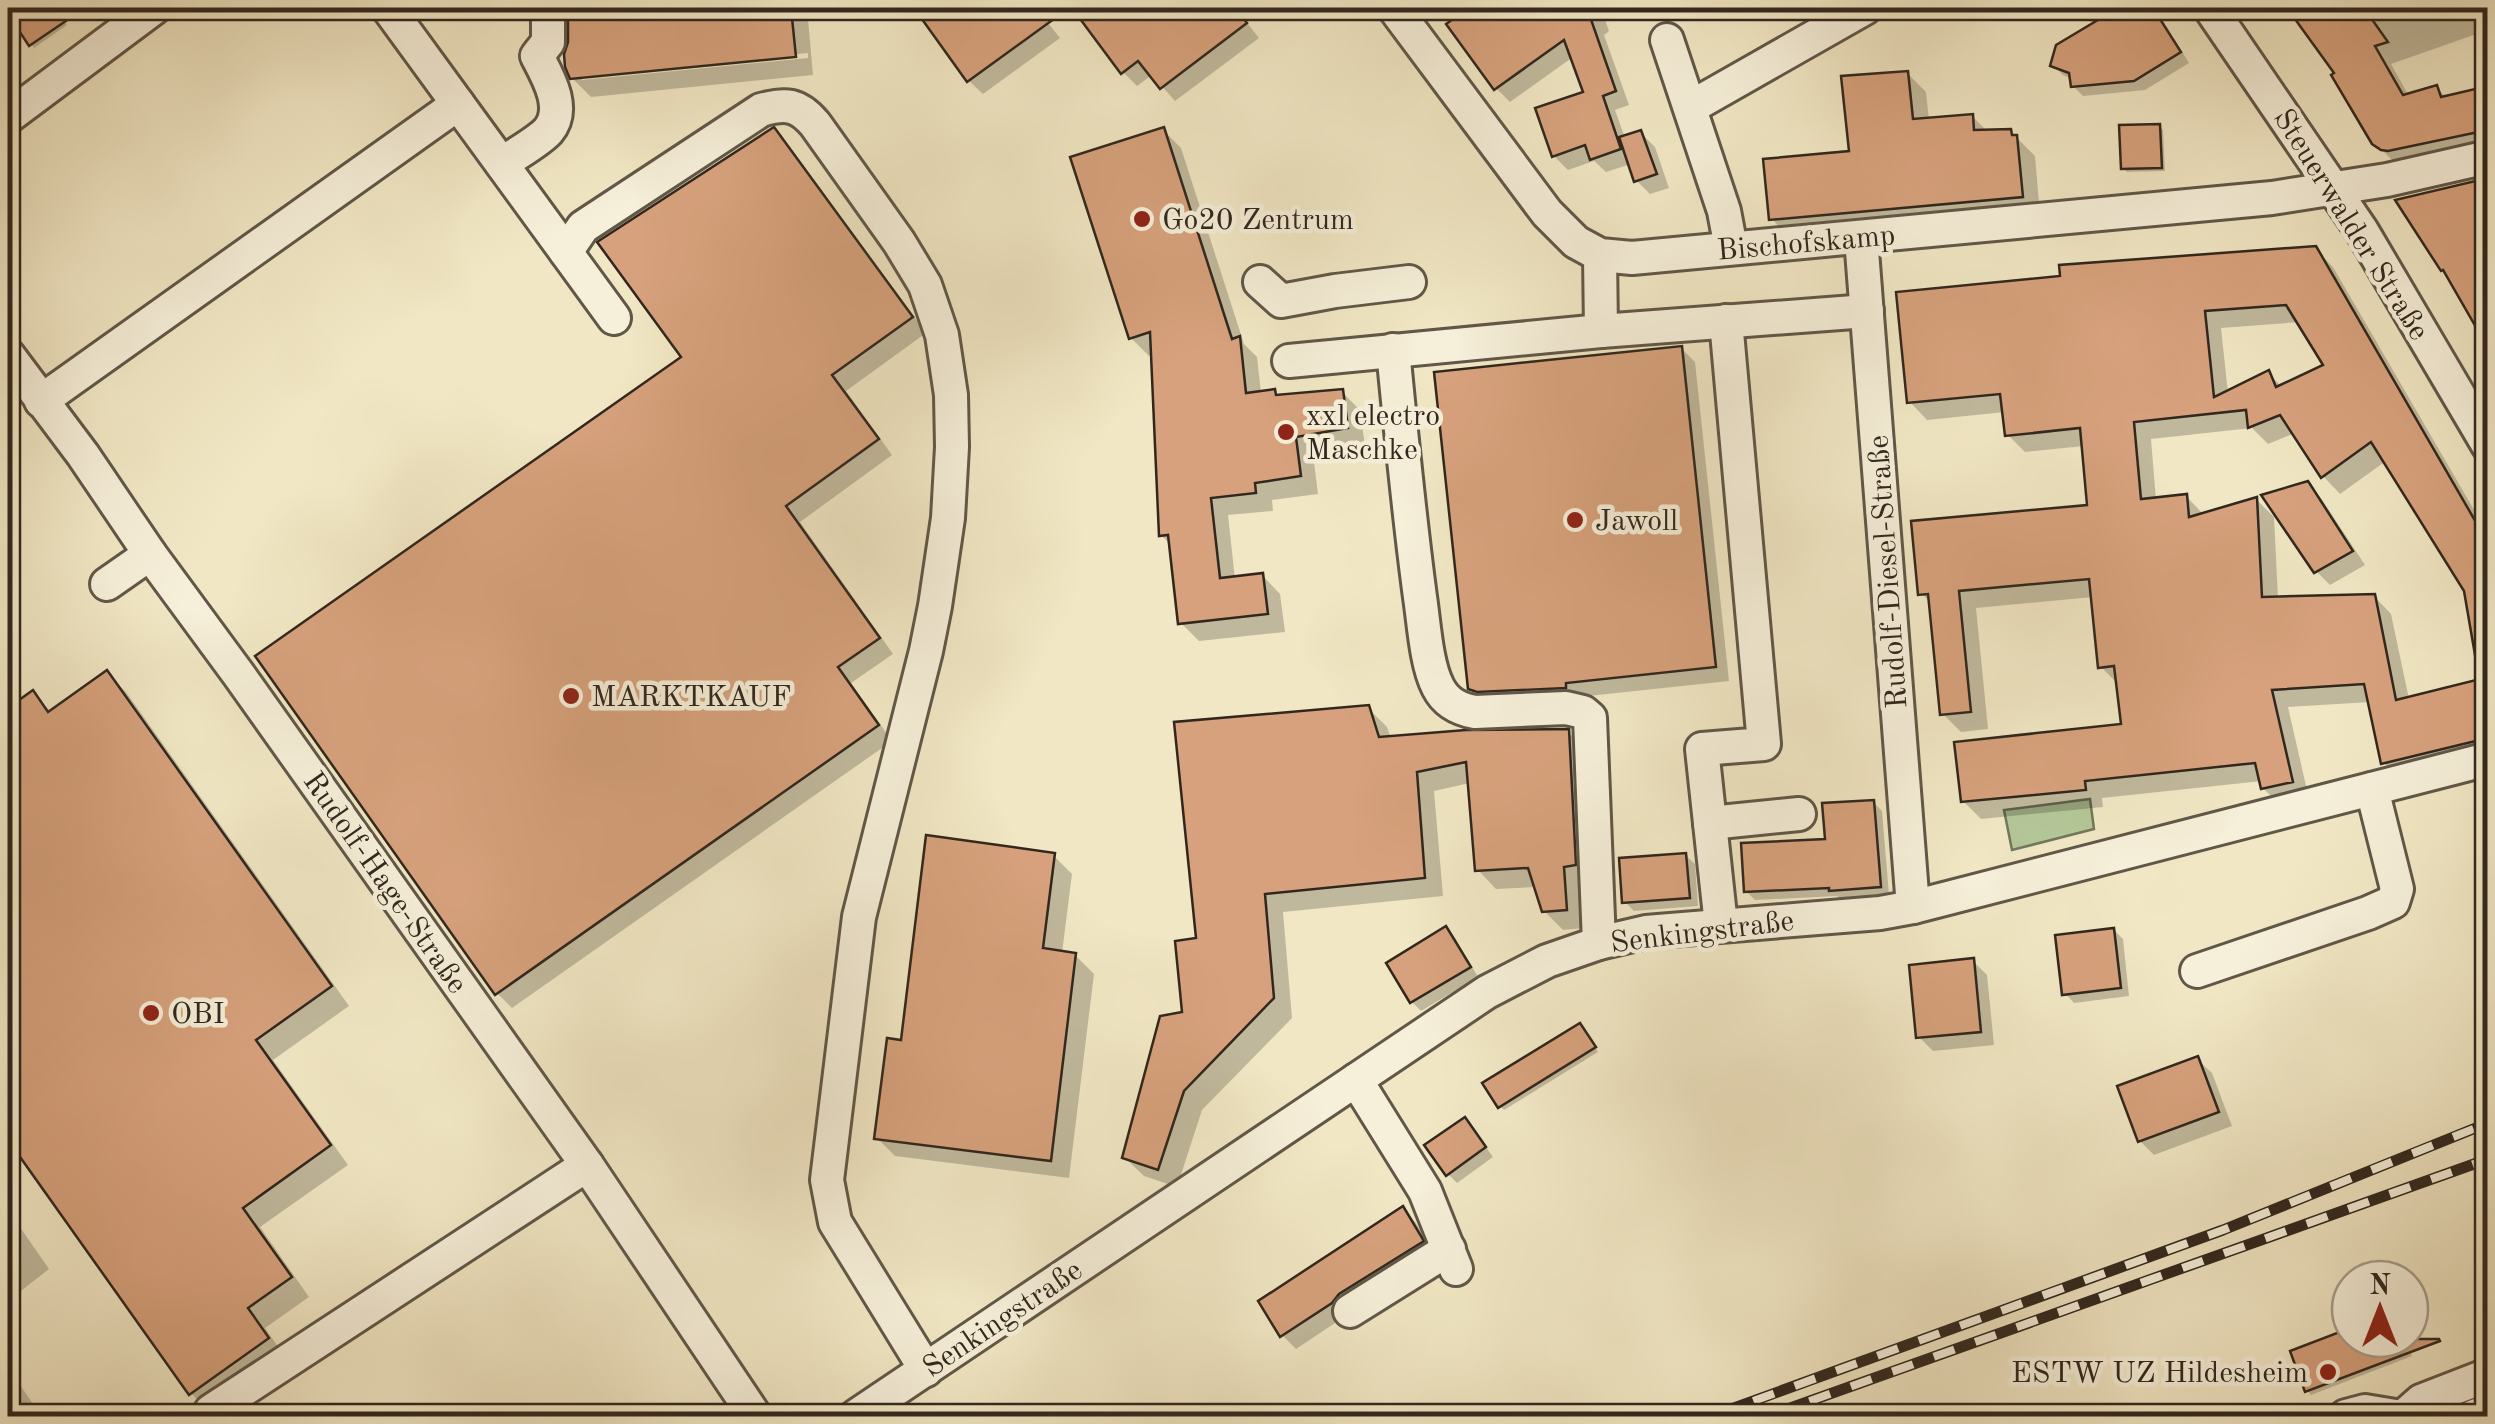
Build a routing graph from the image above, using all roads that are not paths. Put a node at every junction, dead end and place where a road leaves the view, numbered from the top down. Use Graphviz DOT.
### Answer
graph roads {
  1 [pos="154,8"];
  2 [pos="388,8"];
  3 [pos="548,8"];
  4 [pos="1865,8"];
  5 [pos="2210,8"];
  6 [pos="1385,12"];
  7 [pos="1668,40"];
  8 [pos="458,104"];
  9 [pos="1690,108"];
  10 [pos="8,116"];
  11 [pos="2488,157"];
  12 [pos="502,164"];
  13 [pos="2334,190"];
  14 [pos="1861,238"];
  15 [pos="1731,248"];
  16 [pos="566,252"];
  17 [pos="1600,255"];
  18 [pos="1260,282"];
  19 [pos="1409,282"];
  20 [pos="1867,310"];
  21 [pos="614,318"];
  22 [pos="1726,320"];
  23 [pos="1601,330"];
  24 [pos="1393,350"];
  25 [pos="8,355"];
  26 [pos="1289,361"];
  27 [pos="41,401"];
  28 [pos="2488,445"];
  29 [pos="150,554"];
  30 [pos="108,584"];
  31 [pos="2488,759"];
  32 [pos="2372,789"];
  33 [pos="1799,814"];
  34 [pos="1710,823"];
  35 [pos="1914,907"];
  36 [pos="1721,925"];
  37 [pos="1599,943"];
  38 [pos="2197,971"];
  39 [pos="1356,1080"];
  40 [pos="587,1165"];
  41 [pos="1350,1311"];
  42 [pos="926,1370"];
  43 [pos="2488,1374"];
  44 [pos="211,1411"];
  45 [pos="2488,1411"];
  46 [pos="754,1416"];
  47 [pos="856,1416"];
  48 [pos="2346,1416"];
  49 [pos="2395,1416"];
  50 [pos="2404,1416"];
  51 [pos="2474,1416"];
  1 -- 10 [label="street"];
  2 -- 8 [label="street"];
  3 -- 12 [label="street"];
  4 -- 9 [label="street"];
  5 -- 13 [label="street, Steuerwalder Straße"];
  6 -- 17 [label="street"];
  7 -- 9 [label="street"];
  8 -- 12 [label="street"];
  8 -- 27 [label="street"];
  9 -- 15 [label="street"];
  11 -- 13 [label="street, Bischofskamp"];
  12 -- 16 [label="street"];
  13 -- 14 [label="street, Bischofskamp"];
  13 -- 28 [label="street, Steuerwalder Straße"];
  14 -- 15 [label="street, Bischofskamp"];
  14 -- 20 [label="street, Rudolf-Diesel-Straße"];
  15 -- 17 [label="street, Bischofskamp"];
  16 -- 21 [label="street"];
  16 -- 42 [label="street"];
  17 -- 23 [label="street"];
  18 -- 19 [label="street"];
  20 -- 22 [label="street"];
  20 -- 35 [label="street, Rudolf-Diesel-Straße"];
  22 -- 23 [label="street"];
  22 -- 34 [label="street"];
  23 -- 24 [label="street"];
  24 -- 26 [label="street"];
  24 -- 37 [label="street"];
  25 -- 27 [label="street, Rudolf-Hage-Straße"];
  27 -- 29 [label="street, Rudolf-Hage-Straße"];
  29 -- 30 [label="street"];
  29 -- 40 [label="street, Rudolf-Hage-Straße"];
  31 -- 32 [label="street, Senkingstraße"];
  32 -- 35 [label="street, Senkingstraße"];
  32 -- 38 [label="street"];
  33 -- 34 [label="street"];
  34 -- 36 [label="street"];
  35 -- 36 [label="street, Senkingstraße"];
  36 -- 37 [label="street, Senkingstraße"];
  37 -- 39 [label="street, Senkingstraße"];
  39 -- 41 [label="street"];
  39 -- 42 [label="street, Senkingstraße"];
  40 -- 44 [label="street"];
  40 -- 46 [label="street, Rudolf-Hage-Straße"];
  42 -- 47 [label="street, Senkingstraße"];
  43 -- 50 [label="street"];
  45 -- 51 [label="street"];
  48 -- 49 [label="street"];
}
